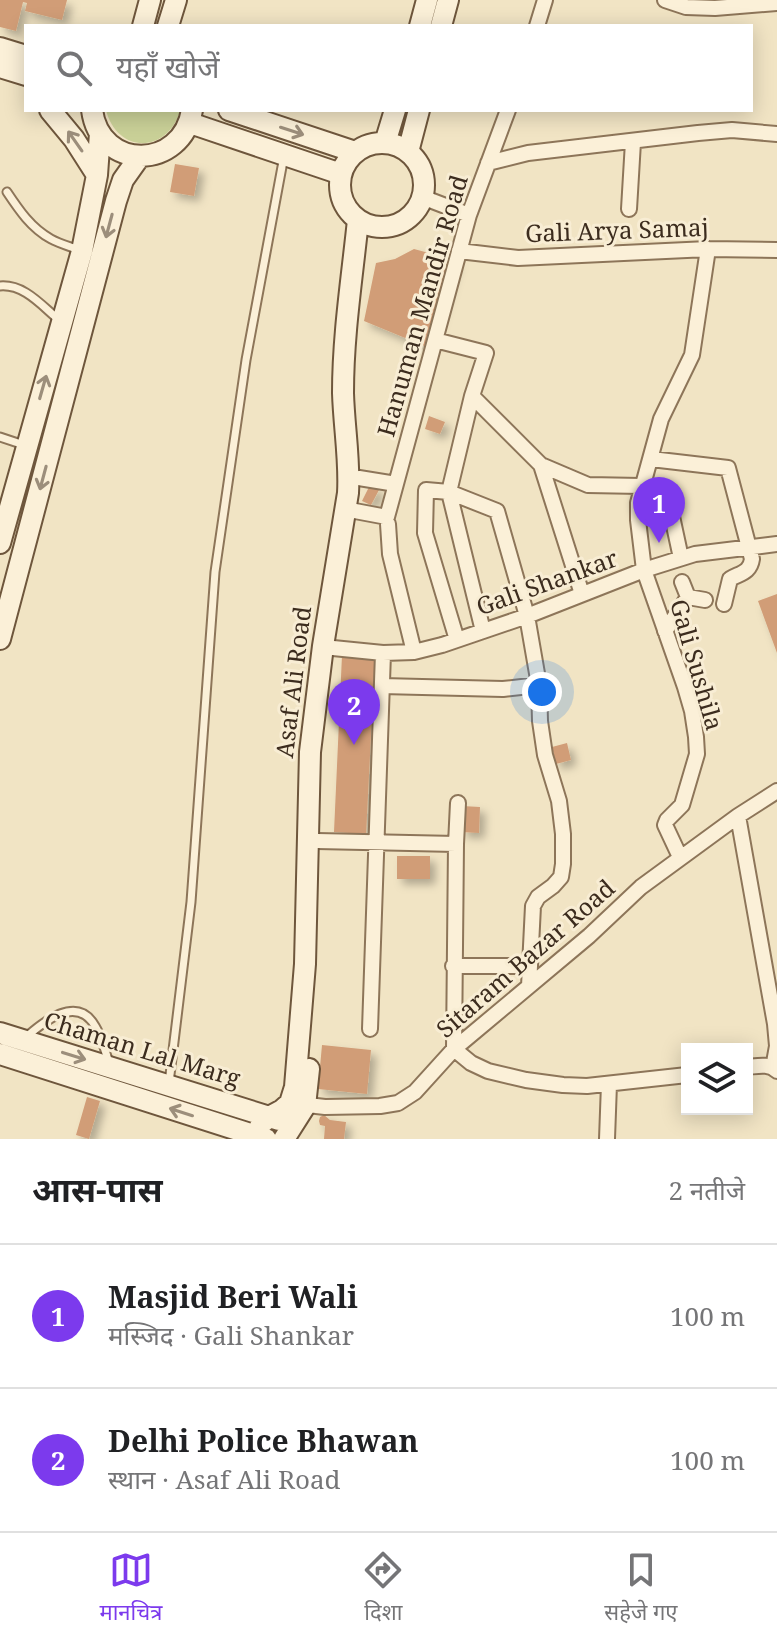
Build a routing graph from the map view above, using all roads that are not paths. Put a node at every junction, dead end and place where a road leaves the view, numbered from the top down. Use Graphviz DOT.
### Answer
graph roads {
  1 [pos="150,0"];
  2 [pos="176,0"];
  3 [pos="427,0"];
  4 [pos="448,0"];
  5 [pos="545,0"];
  6 [pos="665,0"];
  7 [pos="777,3"];
  8 [pos="144,24"];
  9 [pos="169,24"];
  10 [pos="421,24"];
  11 [pos="442,24"];
  12 [pos="538,24"];
  13 [pos="0,48"];
  14 [pos="19,71"];
  15 [pos="52,112"];
  16 [pos="93,112"];
  17 [pos="235,112"];
  18 [pos="394,112"];
  19 [pos="418,112"];
  20 [pos="507,112"];
  21 [pos="191,116"];
  22 [pos="100,133"];
  23 [pos="777,134"];
  24 [pos="633,142"];
  25 [pos="385,143"];
  26 [pos="355,152"];
  27 [pos="408,152"];
  28 [pos="140,156"];
  29 [pos="284,156"];
  30 [pos="488,163"];
  31 [pos="341,174"];
  32 [pos="97,175"];
  33 [pos="7,192"];
  34 [pos="422,197"];
  35 [pos="629,209"];
  36 [pos="469,215"];
  37 [pos="364,223"];
  38 [pos="708,249"];
  39 [pos="777,250"];
  40 [pos="82,251"];
  41 [pos="459,251"];
  42 [pos="0,286"];
  43 [pos="62,322"];
  44 [pos="435,340"];
  45 [pos="472,396"];
  46 [pos="0,437"];
  47 [pos="27,446"];
  48 [pos="651,459"];
  49 [pos="541,465"];
  50 [pos="359,478"];
  51 [pos="396,484"];
  52 [pos="641,486"];
  53 [pos="449,492"];
  54 [pos="638,503"];
  55 [pos="355,511"];
  56 [pos="387,520"];
  57 [pos="1,534"];
  58 [pos="777,544"];
  59 [pos="750,546"];
  60 [pos="681,558"];
  61 [pos="644,570"];
  62 [pos="682,582"];
  63 [pos="582,594"];
  64 [pos="688,597"];
  65 [pos="705,600"];
  66 [pos="724,604"];
  67 [pos="527,616"];
  68 [pos="483,631"];
  69 [pos="665,631"];
  70 [pos="0,639"];
  71 [pos="457,640"];
  72 [pos="333,648"];
  73 [pos="414,652"];
  74 [pos="383,653"];
  75 [pos="539,685"];
  76 [pos="382,686"];
  77 [pos="777,791"];
  78 [pos="458,803"];
  79 [pos="738,816"];
  80 [pos="317,841"];
  81 [pos="376,844"];
  82 [pos="456,844"];
  83 [pos="680,857"];
  84 [pos="453,966"];
  85 [pos="530,966"];
  86 [pos="529,986"];
  87 [pos="773,989"];
  88 [pos="370,1029"];
  89 [pos="0,1033"];
  90 [pos="23,1040"];
  91 [pos="454,1049"];
  92 [pos="0,1054"];
  93 [pos="753,1066"];
  94 [pos="110,1067"];
  95 [pos="775,1070"];
  96 [pos="681,1076"];
  97 [pos="609,1084"];
  98 [pos="169,1085"];
  99 [pos="298,1104"];
  100 [pos="269,1117"];
  101 [pos="289,1132"];
  102 [pos="259,1138"];
  103 [pos="607,1139"];
  1 -- 8 [label="main road"];
  2 -- 9 [label="main road"];
  3 -- 10 [label="main road"];
  4 -- 11 [label="main road"];
  5 -- 12 [label="street"];
  6 -- 7 [label="street"];
  13 -- 14 [label="main road"];
  32 -- 15 [label="main road, one-way"];
  16 -- 22 [label="main road"];
  17 -- 26 [label="main road, one-way"];
  18 -- 25 [label="main road"];
  19 -- 27 [label="main road"];
  20 -- 30 [label="street, Hanuman Mandir Road"];
  21 -- 28 [label="main road"];
  21 -- 29 [label="main road"];
  22 -- 28 [label="main road"];
  22 -- 32 [label="main road"];
  23 -- 24 [label="street"];
  24 -- 30 [label="street"];
  24 -- 35 [label="street"];
  25 -- 26 [label="main road"];
  25 -- 27 [label="main road"];
  26 -- 31 [label="main road"];
  27 -- 34 [label="main road"];
  28 -- 70 [label="main road, one-way"];
  29 -- 31 [label="main road"];
  29 -- 98 [label="lane"];
  30 -- 36 [label="street, Hanuman Mandir Road"];
  31 -- 37 [label="main road"];
  32 -- 40 [label="main road"];
  33 -- 40 [label="lane"];
  34 -- 36 [label="street"];
  34 -- 37 [label="main road"];
  36 -- 41 [label="street, Hanuman Mandir Road"];
  37 -- 50 [label="main road, Asaf Ali Road"];
  37 -- 99 [label="main road, Asaf Ali Road"];
  38 -- 39 [label="street, Gali Arya Samaj"];
  38 -- 41 [label="street, Gali Arya Samaj"];
  38 -- 48 [label="street, Gali Sushila"];
  40 -- 43 [label="main road"];
  41 -- 44 [label="street, Hanuman Mandir Road"];
  42 -- 43 [label="lane"];
  47 -- 43 [label="main road, one-way"];
  44 -- 45 [label="street"];
  44 -- 51 [label="street, Hanuman Mandir Road"];
  45 -- 49 [label="street"];
  45 -- 53 [label="street"];
  46 -- 47 [label="lane"];
  47 -- 57 [label="main road"];
  48 -- 52 [label="street, Gali Sushila"];
  48 -- 59 [label="street"];
  49 -- 52 [label="street"];
  49 -- 63 [label="street"];
  50 -- 51 [label="street"];
  50 -- 55 [label="main road, Asaf Ali Road"];
  51 -- 56 [label="street, Hanuman Mandir Road"];
  52 -- 54 [label="street, Gali Sushila"];
  53 -- 67 [label="street"];
  53 -- 68 [label="street"];
  53 -- 71 [label="street"];
  54 -- 60 [label="street"];
  54 -- 61 [label="street, Gali Sushila"];
  55 -- 56 [label="street"];
  55 -- 72 [label="main road, Asaf Ali Road"];
  56 -- 73 [label="street, Hanuman Mandir Road"];
  58 -- 59 [label="street, Gali Shankar"];
  59 -- 60 [label="street, Gali Shankar"];
  59 -- 66 [label="street"];
  60 -- 61 [label="street, Gali Shankar"];
  61 -- 63 [label="street, Gali Shankar"];
  61 -- 69 [label="street, Gali Sushila"];
  62 -- 64 [label="street"];
  63 -- 67 [label="street, Gali Shankar"];
  64 -- 65 [label="street"];
  64 -- 69 [label="street"];
  67 -- 68 [label="street, Gali Shankar"];
  67 -- 75 [label="street"];
  68 -- 71 [label="street, Gali Shankar"];
  69 -- 83 [label="street, Gali Sushila"];
  71 -- 73 [label="street, Gali Shankar"];
  72 -- 74 [label="street, Gali Shankar"];
  72 -- 80 [label="main road, Asaf Ali Road"];
  73 -- 74 [label="street, Gali Shankar"];
  74 -- 76 [label="street"];
  75 -- 76 [label="street"];
  75 -- 85 [label="street"];
  76 -- 81 [label="street"];
  77 -- 79 [label="street, Sitaram Bazar Road"];
  78 -- 82 [label="street"];
  79 -- 83 [label="street, Sitaram Bazar Road"];
  79 -- 87 [label="street"];
  80 -- 81 [label="street"];
  80 -- 99 [label="main road, Asaf Ali Road"];
  81 -- 82 [label="street"];
  81 -- 88 [label="street"];
  82 -- 84 [label="street"];
  83 -- 86 [label="street, Sitaram Bazar Road"];
  84 -- 85 [label="street"];
  84 -- 91 [label="street"];
  85 -- 86 [label="street"];
  86 -- 91 [label="street, Sitaram Bazar Road"];
  87 -- 95 [label="street"];
  89 -- 90 [label="main road, Chaman Lal Marg"];
  90 -- 94 [label="main road, Chaman Lal Marg, one-way"];
  90 -- 94 [label="lane"];
  91 -- 97 [label="street"];
  91 -- 99 [label="street, Sitaram Bazar Road"];
  102 -- 92 [label="main road, Chaman Lal Marg, one-way"];
  93 -- 95 [label="street"];
  94 -- 98 [label="main road, Chaman Lal Marg"];
  96 -- 97 [label="street"];
  97 -- 103 [label="street"];
  98 -- 100 [label="main road, Chaman Lal Marg"];
  99 -- 100 [label="main road"];
  99 -- 101 [label="main road, Asaf Ali Road"];
  100 -- 101 [label="main road, Chaman Lal Marg"];
  100 -- 102 [label="main road"];
}
